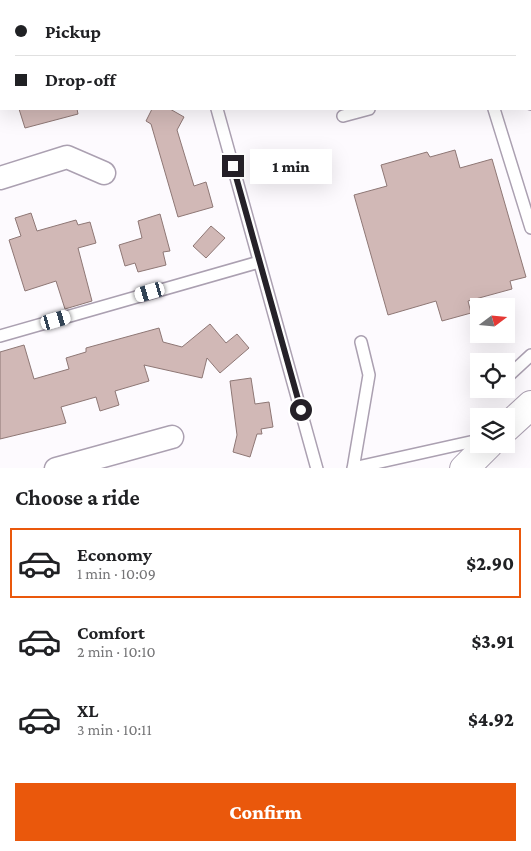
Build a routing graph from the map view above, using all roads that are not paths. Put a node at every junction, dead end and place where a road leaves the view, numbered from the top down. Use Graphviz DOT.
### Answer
graph roads {
  1 [pos="217,110"];
  2 [pos="365,110"];
  3 [pos="494,110"];
  4 [pos="343,116"];
  5 [pos="104,173"];
  6 [pos="0,178"];
  7 [pos="531,228"];
  8 [pos="259,262"];
  9 [pos="0,336"];
  10 [pos="361,342"];
  11 [pos="531,356"];
  12 [pos="515,370"];
  13 [pos="531,404"];
  14 [pos="515,419"];
  15 [pos="172,437"];
  16 [pos="470,442"];
  17 [pos="480,453"];
  18 [pos="56,468"];
  19 [pos="317,468"];
  20 [pos="353,468"];
  21 [pos="464,468"];
  1 -- 8 [label="lane"];
  2 -- 4 [label="lane"];
  3 -- 7 [label="lane"];
  5 -- 6 [label="street"];
  8 -- 9 [label="lane"];
  8 -- 19 [label="lane"];
  10 -- 20 [label="lane"];
  11 -- 12 [label="lane"];
  13 -- 14 [label="main road"];
  15 -- 18 [label="street"];
  16 -- 20 [label="lane"];
  17 -- 21 [label="main road"];
}
